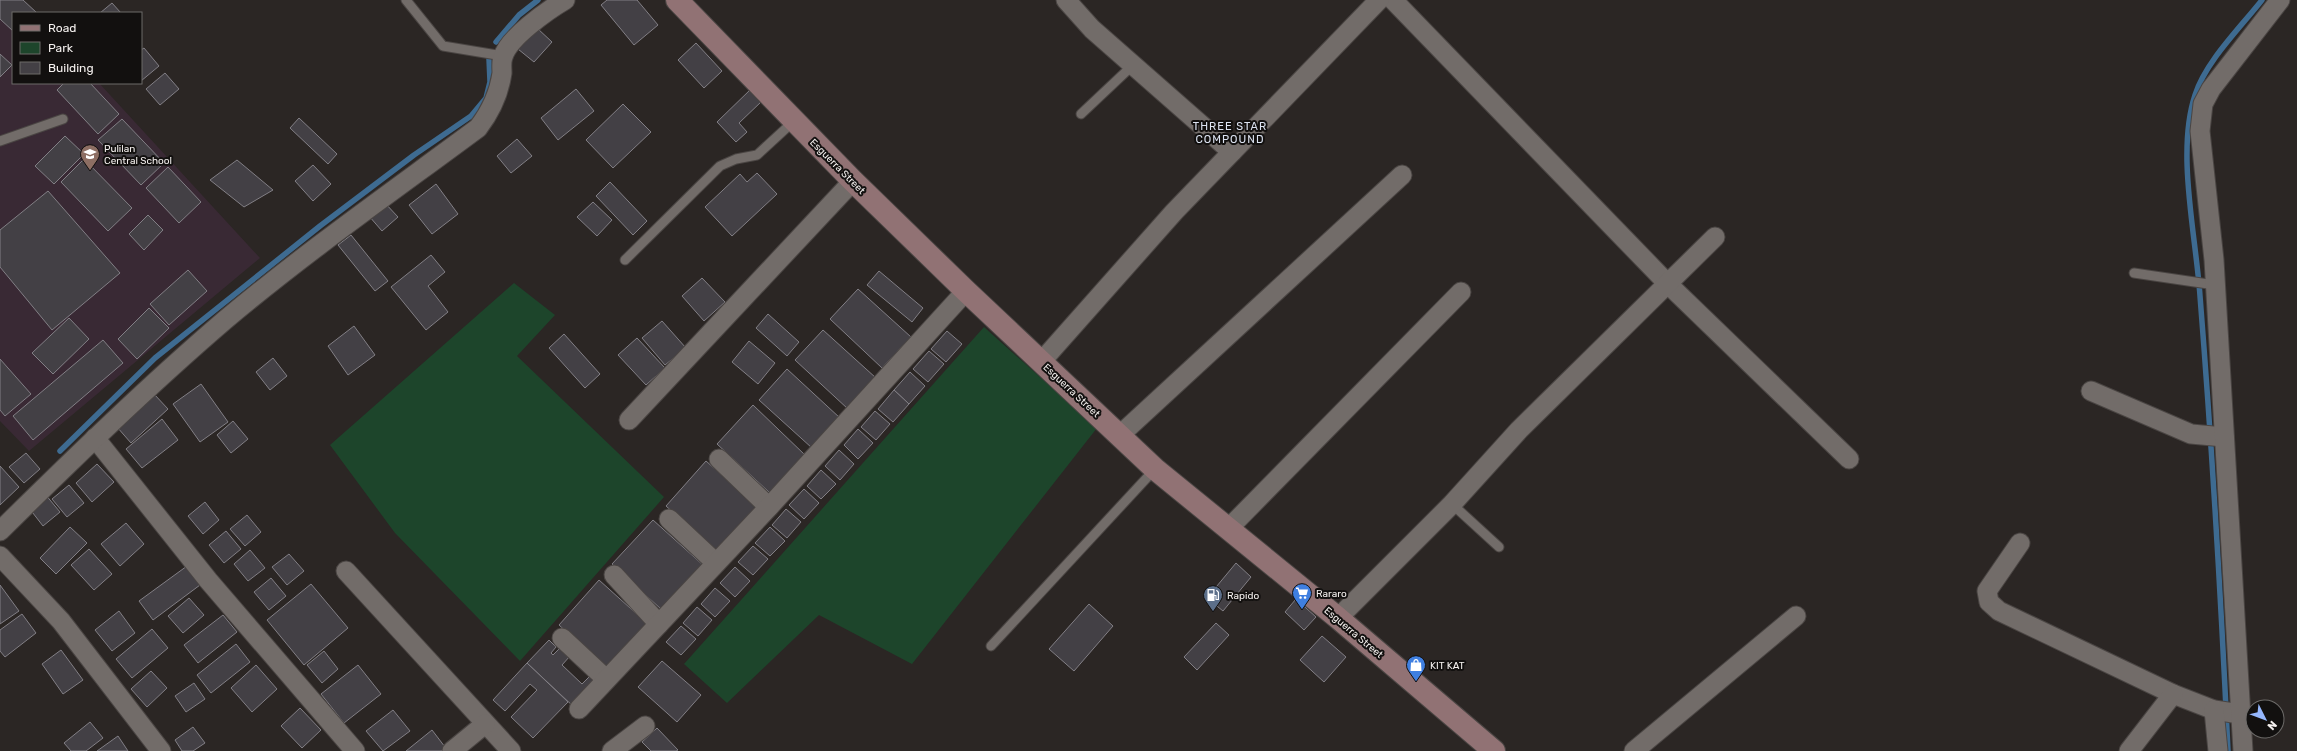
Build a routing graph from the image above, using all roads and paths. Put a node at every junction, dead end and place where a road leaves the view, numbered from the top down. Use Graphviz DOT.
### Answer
graph roads {
  1 [pos="406,0"];
  2 [pos="565,0"];
  3 [pos="677,0"];
  4 [pos="1066,0"];
  5 [pos="1379,0"];
  6 [pos="1393,0"];
  7 [pos="2280,0"];
  8 [pos="503,56"];
  9 [pos="1133,64"];
  10 [pos="1081,114"];
  11 [pos="63,120"];
  12 [pos="794,121"];
  13 [pos="0,141"];
  14 [pos="1232,152"];
  15 [pos="1402,175"];
  16 [pos="854,181"];
  17 [pos="1715,238"];
  18 [pos="625,260"];
  19 [pos="2134,273"];
  20 [pos="1668,284"];
  21 [pos="2210,284"];
  22 [pos="966,291"];
  23 [pos="1461,292"];
  24 [pos="1041,362"];
  25 [pos="2091,391"];
  26 [pos="629,420"];
  27 [pos="1120,435"];
  28 [pos="2215,437"];
  29 [pos="95,438"];
  30 [pos="719,459"];
  31 [pos="1849,459"];
  32 [pos="1155,468"];
  33 [pos="1452,504"];
  34 [pos="768,507"];
  35 [pos="668,519"];
  36 [pos="1228,529"];
  37 [pos="0,531"];
  38 [pos="2020,543"];
  39 [pos="1499,547"];
  40 [pos="0,556"];
  41 [pos="716,563"];
  42 [pos="346,571"];
  43 [pos="614,575"];
  44 [pos="1796,616"];
  45 [pos="1338,618"];
  46 [pos="659,624"];
  47 [pos="562,638"];
  48 [pos="990,646"];
  49 [pos="606,679"];
  50 [pos="2173,694"];
  51 [pos="579,709"];
  52 [pos="2214,710"];
  53 [pos="2240,714"];
  54 [pos="485,724"];
  55 [pos="645,726"];
  56 [pos="161,751"];
  57 [pos="355,751"];
  58 [pos="452,751"];
  59 [pos="511,751"];
  60 [pos="612,751"];
  61 [pos="1494,751"];
  62 [pos="1634,751"];
  63 [pos="2129,751"];
  64 [pos="2218,751"];
  65 [pos="2243,751"];
  1 -- 8 [label="lane"];
  2 -- 8 [label="street"];
  3 -- 12 [label="main road, Esguerra Street"];
  4 -- 9 [label="street"];
  5 -- 14 [label="street"];
  6 -- 20 [label="street"];
  7 -- 21 [label="street"];
  8 -- 29 [label="street"];
  9 -- 10 [label="lane"];
  9 -- 14 [label="street"];
  11 -- 13 [label="lane"];
  12 -- 16 [label="main road, Esguerra Street"];
  12 -- 18 [label="lane"];
  14 -- 24 [label="street"];
  15 -- 27 [label="street"];
  16 -- 22 [label="main road, Esguerra Street"];
  16 -- 26 [label="street"];
  17 -- 20 [label="street"];
  19 -- 21 [label="lane"];
  20 -- 31 [label="street"];
  20 -- 33 [label="street"];
  21 -- 28 [label="street"];
  22 -- 24 [label="main road, Esguerra Street"];
  22 -- 34 [label="street"];
  23 -- 36 [label="street"];
  24 -- 27 [label="main road, Esguerra Street"];
  25 -- 28 [label="street"];
  27 -- 32 [label="main road, Esguerra Street"];
  28 -- 53 [label="street"];
  29 -- 37 [label="street"];
  29 -- 57 [label="street"];
  30 -- 34 [label="street"];
  32 -- 36 [label="main road, Esguerra Street"];
  32 -- 48 [label="lane"];
  33 -- 39 [label="lane"];
  33 -- 45 [label="street"];
  34 -- 41 [label="street"];
  35 -- 41 [label="street"];
  36 -- 45 [label="main road, Esguerra Street"];
  38 -- 50 [label="street"];
  40 -- 56 [label="street"];
  41 -- 46 [label="street"];
  42 -- 54 [label="street"];
  43 -- 46 [label="street"];
  44 -- 62 [label="street"];
  45 -- 61 [label="main road, Esguerra Street"];
  46 -- 49 [label="street"];
  47 -- 49 [label="street"];
  49 -- 51 [label="street"];
  50 -- 52 [label="street"];
  50 -- 63 [label="street"];
  52 -- 53 [label="street"];
  52 -- 64 [label="street"];
  53 -- 65 [label="street"];
  54 -- 58 [label="street"];
  54 -- 59 [label="street"];
  55 -- 60 [label="street"];
}
